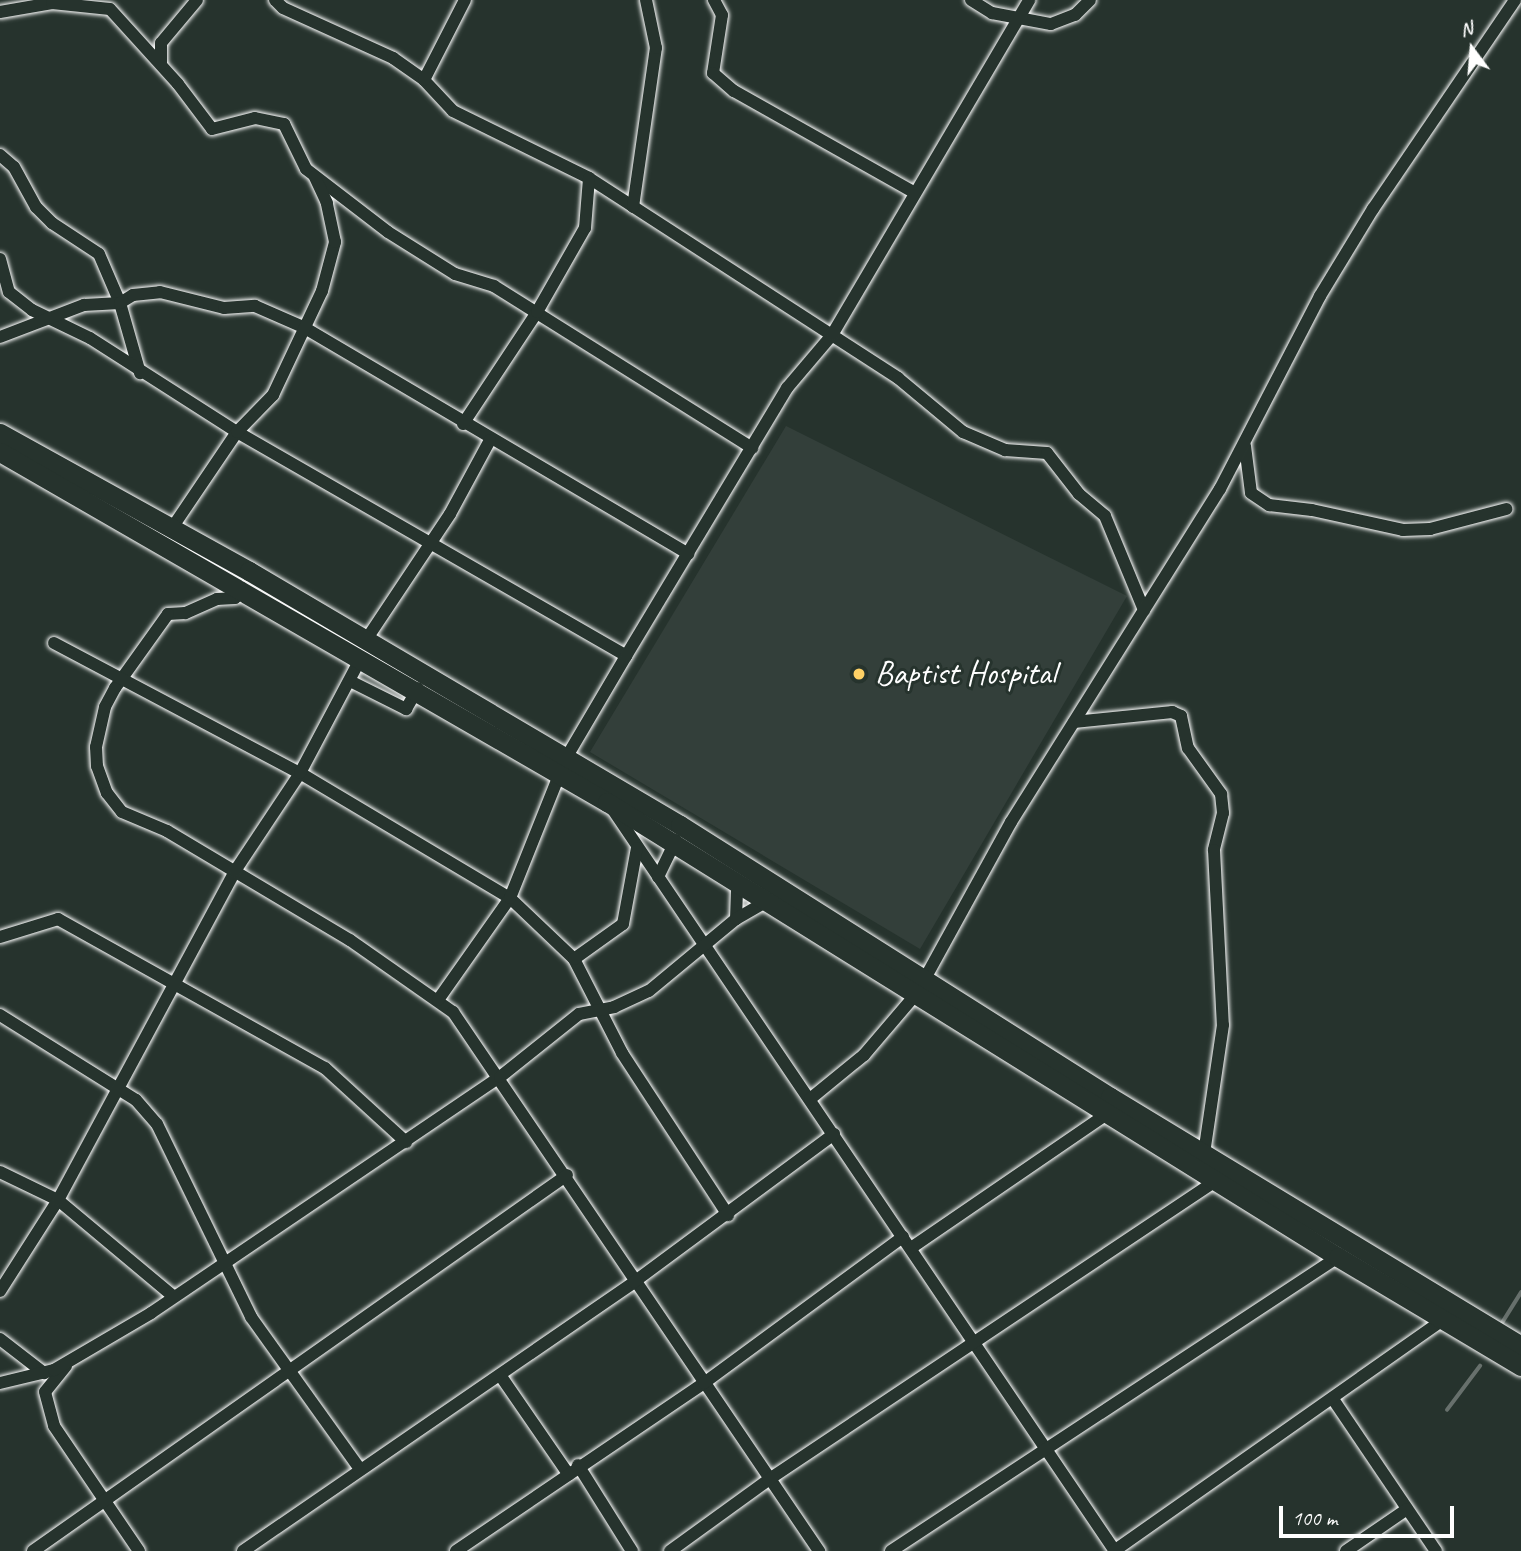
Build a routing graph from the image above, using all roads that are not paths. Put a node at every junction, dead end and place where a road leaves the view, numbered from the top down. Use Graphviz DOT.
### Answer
graph roads {
  1 [pos="197,0"];
  2 [pos="275,0"];
  3 [pos="465,0"];
  4 [pos="646,0"];
  5 [pos="714,0"];
  6 [pos="971,0"];
  7 [pos="1029,0"];
  8 [pos="1090,0"];
  9 [pos="1516,0"];
  10 [pos="0,12"];
  11 [pos="1017,20"];
  12 [pos="161,64"];
  13 [pos="424,80"];
  14 [pos="0,155"];
  15 [pos="313,174"];
  16 [pos="589,178"];
  17 [pos="913,192"];
  18 [pos="633,208"];
  19 [pos="0,259"];
  20 [pos="120,303"];
  21 [pos="537,313"];
  22 [pos="51,319"];
  23 [pos="305,328"];
  24 [pos="832,334"];
  25 [pos="0,337"];
  26 [pos="140,373"];
  27 [pos="463,424"];
  28 [pos="237,432"];
  29 [pos="0,433"];
  30 [pos="490,440"];
  31 [pos="1245,446"];
  32 [pos="752,447"];
  33 [pos="0,452"];
  34 [pos="1506,509"];
  35 [pos="172,528"];
  36 [pos="431,544"];
  37 [pos="688,554"];
  38 [pos="242,588"];
  39 [pos="1144,610"];
  40 [pos="54,643"];
  41 [pos="364,649"];
  42 [pos="626,656"];
  43 [pos="124,679"];
  44 [pos="350,681"];
  45 [pos="420,682"];
  46 [pos="1074,722"];
  47 [pos="564,767"];
  48 [pos="300,774"];
  49 [pos="607,802"];
  50 [pos="678,834"];
  51 [pos="637,848"];
  52 [pos="732,860"];
  53 [pos="235,871"];
  54 [pos="658,877"];
  55 [pos="737,882"];
  56 [pos="510,898"];
  57 [pos="769,900"];
  58 [pos="736,919"];
  59 [pos="0,937"];
  60 [pos="702,946"];
  61 [pos="574,959"];
  62 [pos="178,984"];
  63 [pos="920,986"];
  64 [pos="438,1000"];
  65 [pos="602,1010"];
  66 [pos="0,1015"];
  67 [pos="500,1077"];
  68 [pos="116,1088"];
  69 [pos="810,1099"];
  70 [pos="1108,1113"];
  71 [pos="834,1134"];
  72 [pos="406,1142"];
  73 [pos="1204,1154"];
  74 [pos="0,1172"];
  75 [pos="567,1175"];
  76 [pos="1217,1180"];
  77 [pos="58,1200"];
  78 [pos="728,1215"];
  79 [pos="907,1243"];
  80 [pos="1338,1257"];
  81 [pos="222,1261"];
  82 [pos="634,1282"];
  83 [pos="0,1291"];
  84 [pos="173,1296"];
  85 [pos="1443,1320"];
  86 [pos="0,1339"];
  87 [pos="976,1345"];
  88 [pos="1521,1346"];
  89 [pos="70,1362"];
  90 [pos="1521,1366"];
  91 [pos="289,1368"];
  92 [pos="44,1373"];
  93 [pos="500,1375"];
  94 [pos="0,1383"];
  95 [pos="704,1383"];
  96 [pos="1333,1399"];
  97 [pos="1044,1449"];
  98 [pos="359,1468"];
  99 [pos="573,1470"];
  100 [pos="768,1480"];
  101 [pos="104,1501"];
  102 [pos="1407,1509"];
  103 [pos="33,1551"];
  104 [pos="139,1551"];
  105 [pos="243,1551"];
  106 [pos="456,1551"];
  107 [pos="632,1551"];
  108 [pos="670,1551"];
  109 [pos="819,1551"];
  110 [pos="891,1551"];
  111 [pos="1114,1551"];
  112 [pos="1346,1551"];
  113 [pos="1436,1551"];
  1 -- 12 [label="street"];
  2 -- 13 [label="street"];
  3 -- 13 [label="street"];
  4 -- 18 [label="street"];
  5 -- 17 [label="street"];
  6 -- 11 [label="street"];
  7 -- 11 [label="street"];
  8 -- 11 [label="street"];
  9 -- 31 [label="street"];
  10 -- 12 [label="street"];
  11 -- 17 [label="street"];
  12 -- 15 [label="street"];
  13 -- 16 [label="street"];
  14 -- 20 [label="street"];
  15 -- 21 [label="street"];
  15 -- 23 [label="street"];
  16 -- 18 [label="street"];
  16 -- 21 [label="street"];
  17 -- 24 [label="street"];
  18 -- 24 [label="street"];
  19 -- 22 [label="street"];
  20 -- 22 [label="street"];
  20 -- 23 [label="street"];
  20 -- 26 [label="street"];
  21 -- 27 [label="street"];
  21 -- 32 [label="street"];
  22 -- 25 [label="street"];
  22 -- 26 [label="street"];
  23 -- 27 [label="street"];
  23 -- 28 [label="street"];
  24 -- 32 [label="street"];
  24 -- 39 [label="street"];
  26 -- 28 [label="street"];
  27 -- 30 [label="street"];
  28 -- 35 [label="street"];
  28 -- 36 [label="street"];
  29 -- 35 [label="main road"];
  30 -- 36 [label="street"];
  30 -- 37 [label="street"];
  31 -- 34 [label="street"];
  31 -- 39 [label="street"];
  32 -- 37 [label="street"];
  33 -- 38 [label="main road"];
  35 -- 41 [label="main road"];
  36 -- 41 [label="street"];
  36 -- 42 [label="street"];
  37 -- 42 [label="street"];
  38 -- 41 [label="main road"];
  38 -- 43 [label="street"];
  39 -- 46 [label="street"];
  40 -- 43 [label="street"];
  41 -- 44 [label="street"];
  41 -- 45 [label="main road"];
  42 -- 47 [label="street"];
  43 -- 48 [label="street"];
  43 -- 53 [label="street"];
  44 -- 45 [label="street"];
  44 -- 48 [label="street"];
  45 -- 47 [label="main road"];
  46 -- 63 [label="street"];
  46 -- 73 [label="street"];
  47 -- 49 [label="main road"];
  47 -- 50 [label="main road"];
  47 -- 56 [label="street"];
  48 -- 53 [label="street"];
  48 -- 56 [label="street"];
  49 -- 50 [label="main road"];
  49 -- 51 [label="street"];
  50 -- 52 [label="main road"];
  50 -- 54 [label="street"];
  50 -- 55 [label="main road"];
  51 -- 54 [label="street"];
  51 -- 61 [label="street"];
  52 -- 55 [label="street"];
  52 -- 63 [label="main road"];
  53 -- 62 [label="street"];
  53 -- 64 [label="street"];
  54 -- 60 [label="street"];
  55 -- 57 [label="main road"];
  55 -- 58 [label="street"];
  56 -- 61 [label="street"];
  56 -- 64 [label="street"];
  57 -- 58 [label="street"];
  57 -- 63 [label="main road"];
  58 -- 60 [label="street"];
  59 -- 62 [label="street"];
  60 -- 65 [label="street"];
  60 -- 69 [label="street"];
  61 -- 65 [label="street"];
  62 -- 68 [label="street"];
  62 -- 72 [label="street"];
  63 -- 69 [label="street"];
  63 -- 70 [label="main road"];
  63 -- 73 [label="main road"];
  64 -- 67 [label="street"];
  65 -- 67 [label="street"];
  65 -- 78 [label="street"];
  66 -- 68 [label="street"];
  67 -- 72 [label="street"];
  67 -- 75 [label="street"];
  68 -- 77 [label="street"];
  68 -- 81 [label="street"];
  69 -- 71 [label="street"];
  70 -- 76 [label="main road"];
  70 -- 79 [label="street"];
  71 -- 78 [label="street"];
  71 -- 79 [label="street"];
  72 -- 81 [label="street"];
  73 -- 88 [label="main road"];
  74 -- 77 [label="street"];
  75 -- 82 [label="street"];
  75 -- 91 [label="street"];
  76 -- 80 [label="main road"];
  76 -- 87 [label="street"];
  77 -- 83 [label="street"];
  77 -- 84 [label="street"];
  78 -- 82 [label="street"];
  79 -- 87 [label="street"];
  79 -- 95 [label="street"];
  80 -- 85 [label="main road"];
  80 -- 97 [label="street"];
  81 -- 84 [label="street"];
  81 -- 91 [label="street"];
  82 -- 93 [label="street"];
  82 -- 95 [label="street"];
  84 -- 89 [label="street"];
  85 -- 90 [label="main road"];
  85 -- 96 [label="street"];
  86 -- 92 [label="street"];
  87 -- 97 [label="street"];
  87 -- 100 [label="street"];
  89 -- 92 [label="street"];
  89 -- 101 [label="street"];
  91 -- 98 [label="street"];
  91 -- 101 [label="street"];
  92 -- 94 [label="street"];
  93 -- 98 [label="street"];
  93 -- 99 [label="street"];
  95 -- 99 [label="street"];
  95 -- 100 [label="street"];
  96 -- 102 [label="street"];
  96 -- 111 [label="street"];
  97 -- 110 [label="street"];
  97 -- 111 [label="street"];
  98 -- 105 [label="street"];
  99 -- 106 [label="street"];
  99 -- 107 [label="street"];
  100 -- 108 [label="street"];
  100 -- 109 [label="street"];
  101 -- 103 [label="street"];
  101 -- 104 [label="street"];
  102 -- 112 [label="street"];
  102 -- 113 [label="street"];
}
